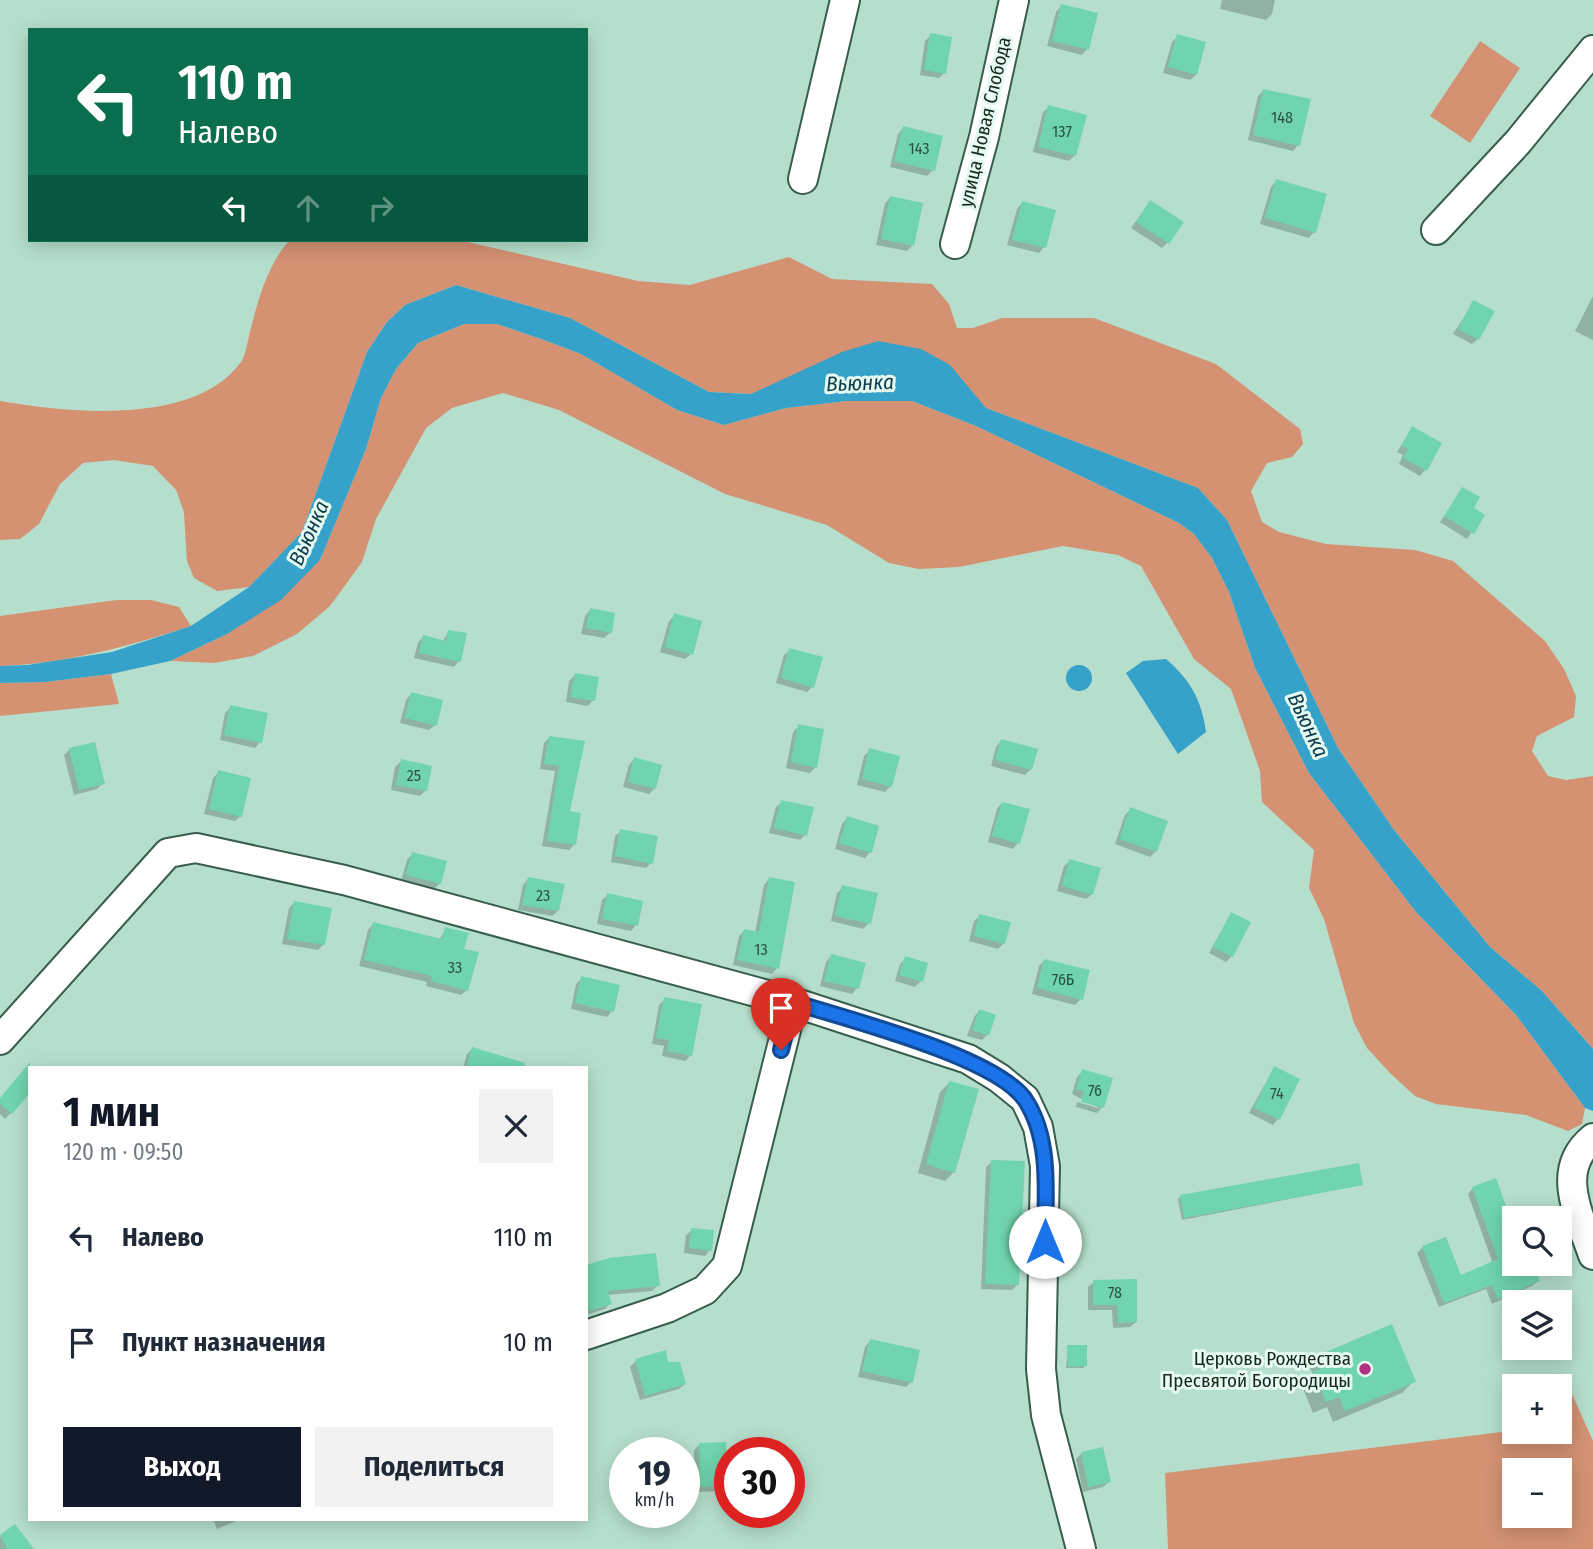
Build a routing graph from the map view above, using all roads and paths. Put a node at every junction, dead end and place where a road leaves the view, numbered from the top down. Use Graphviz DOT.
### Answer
graph roads {
  1 [pos="845,0"];
  2 [pos="1014,0"];
  3 [pos="1593,50"];
  4 [pos="803,179"];
  5 [pos="1436,230"];
  6 [pos="956,244"];
  7 [pos="793,1002"];
  8 [pos="0,1040"];
  9 [pos="1592,1138"];
  10 [pos="1593,1255"];
  11 [pos="588,1334"];
  12 [pos="1081,1549"];
  1 -- 4 [label="street"];
  2 -- 6 [label="street, улица Новая Слобода"];
  3 -- 5 [label="street"];
  7 -- 8 [label="street"];
  7 -- 11 [label="street"];
  7 -- 12 [label="street"];
  9 -- 10 [label="street"];
}
